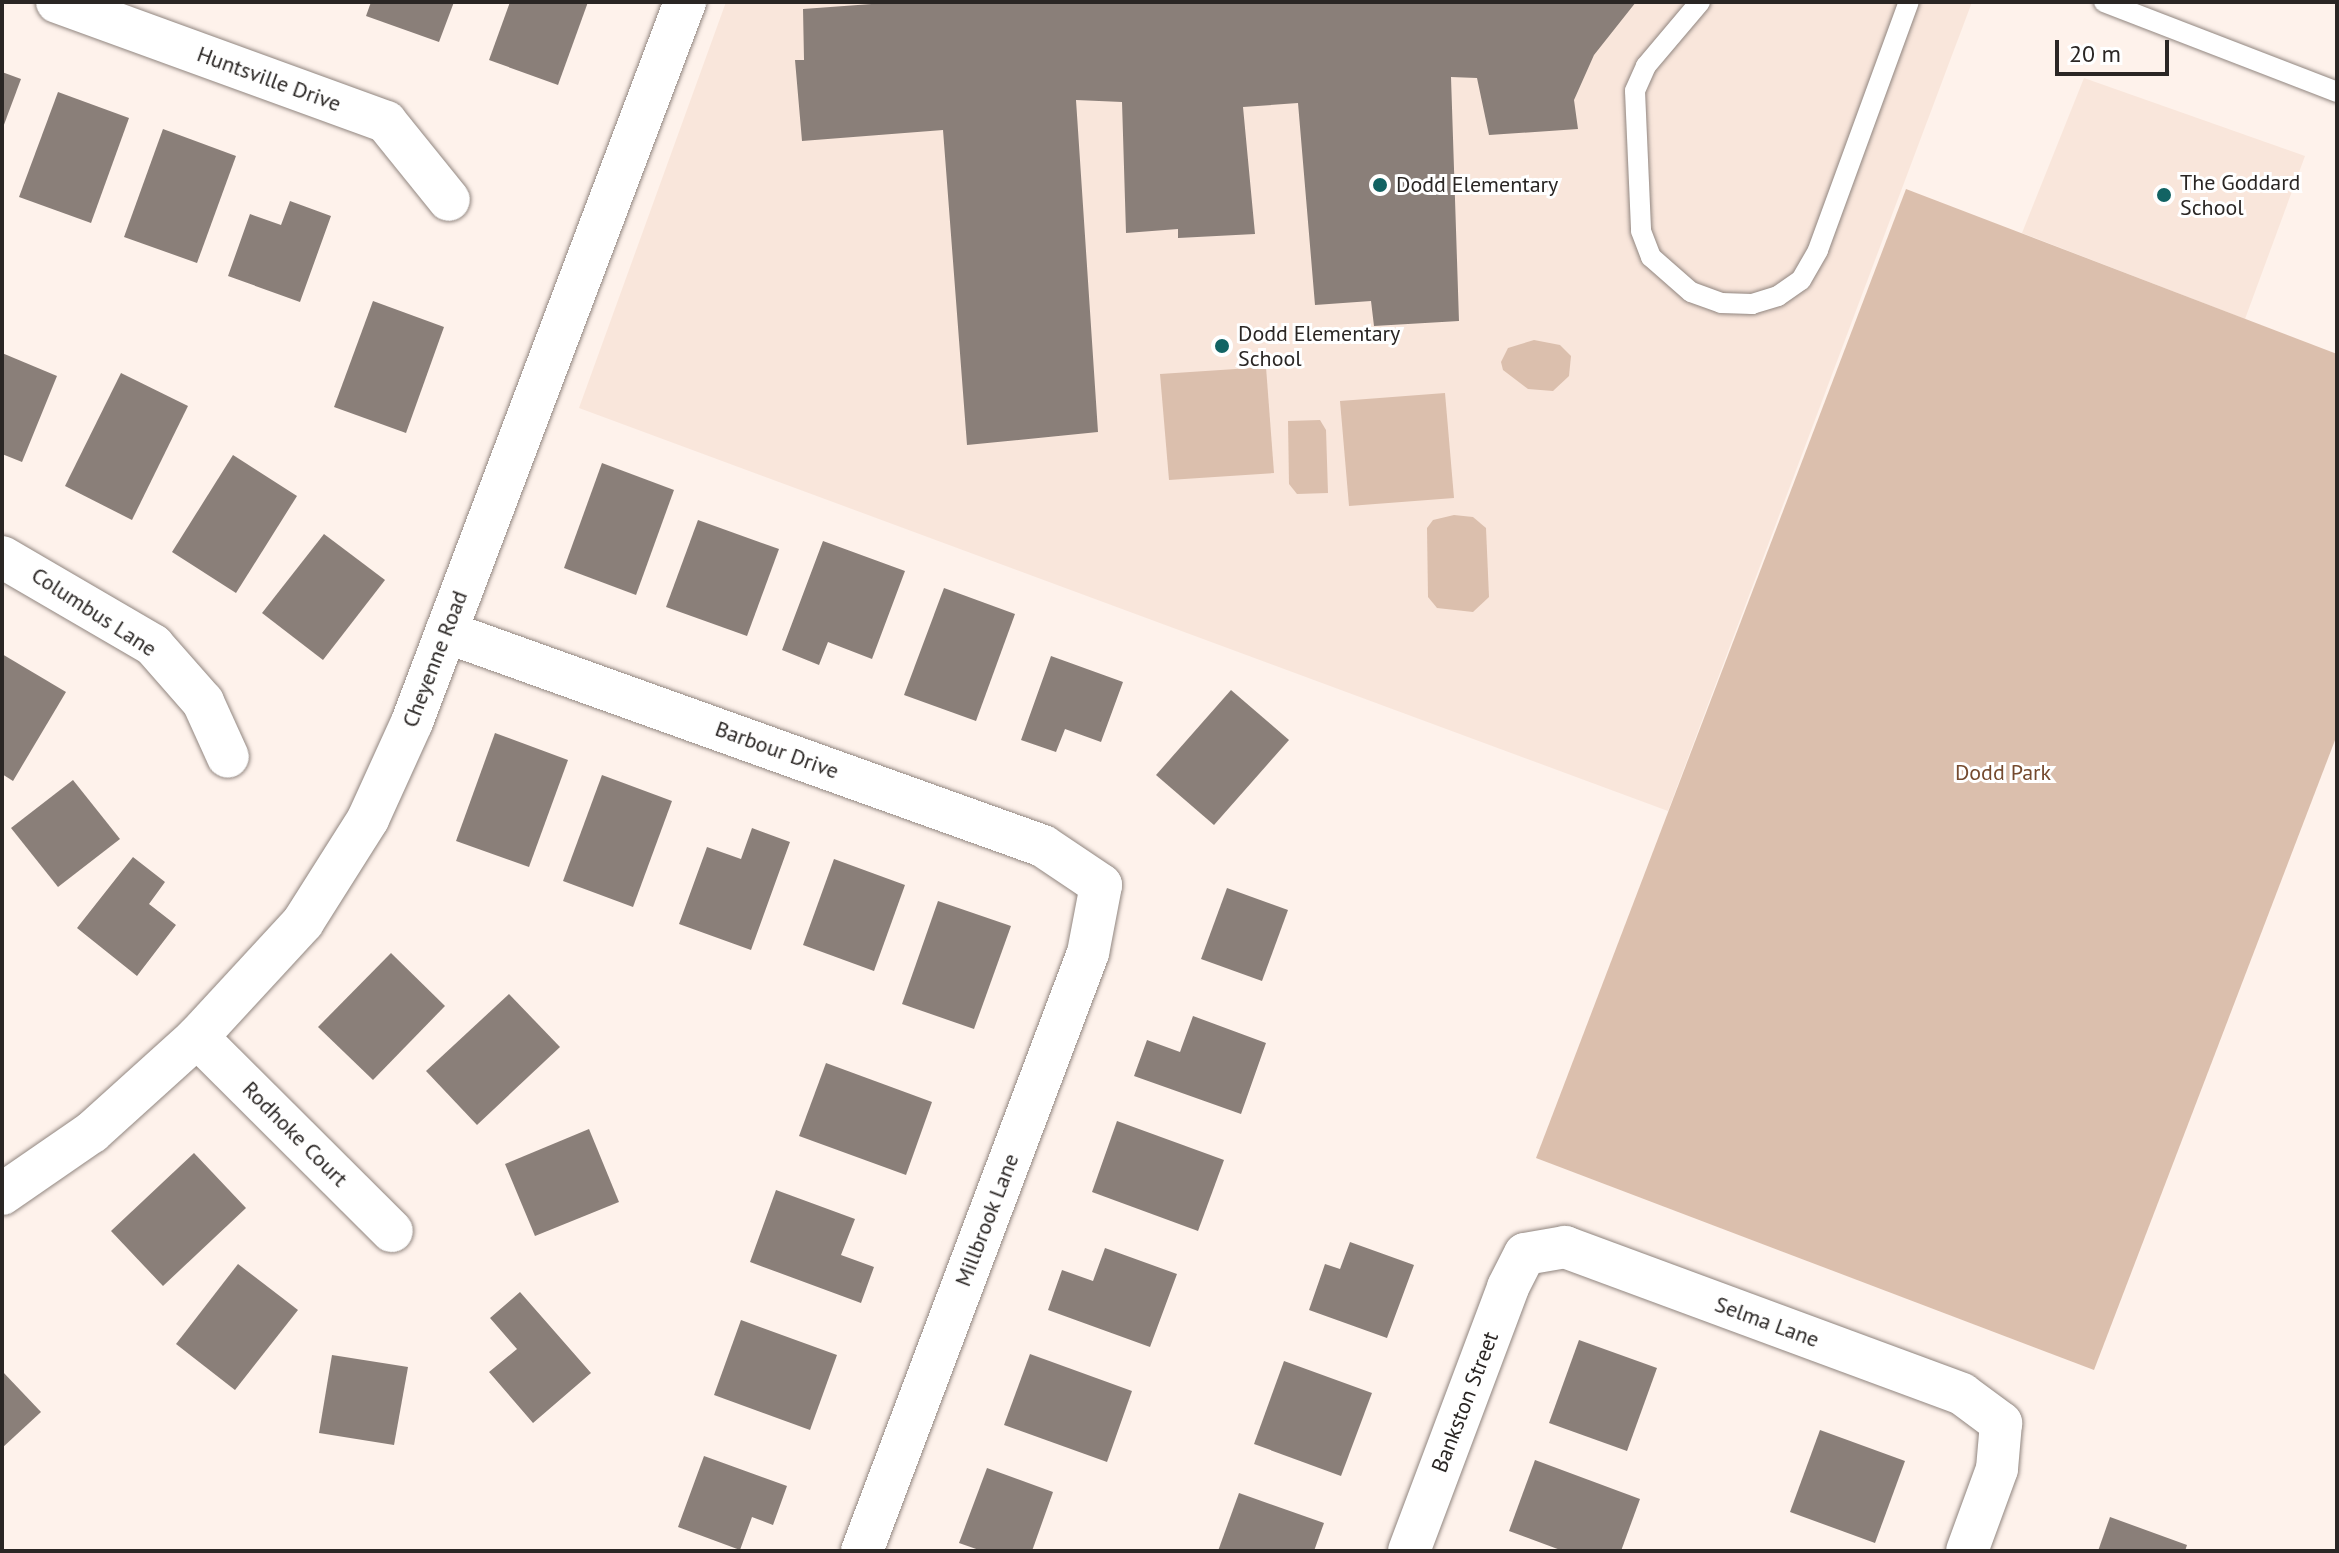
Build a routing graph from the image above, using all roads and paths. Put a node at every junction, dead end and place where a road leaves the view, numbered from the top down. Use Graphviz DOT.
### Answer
graph roads {
  1 [pos="57,2"];
  2 [pos="685,2"];
  3 [pos="1700,2"];
  4 [pos="1909,2"];
  5 [pos="2104,2"];
  6 [pos="2337,92"];
  7 [pos="449,200"];
  8 [pos="2,557"];
  9 [pos="446,632"];
  10 [pos="228,757"];
  11 [pos="1101,885"];
  12 [pos="197,1037"];
  13 [pos="2,1194"];
  14 [pos="392,1231"];
  15 [pos="1525,1254"];
  16 [pos="862,1551"];
  17 [pos="1409,1551"];
  18 [pos="1967,1551"];
  1 -- 7 [label="street, Huntsville Drive"];
  2 -- 9 [label="street, Cheyenne Road"];
  3 -- 4 [label="lane"];
  5 -- 6 [label="lane"];
  8 -- 10 [label="street, Columbus Lane"];
  9 -- 11 [label="street, Barbour Drive"];
  9 -- 12 [label="street, Cheyenne Road"];
  11 -- 16 [label="street, Millbrook Lane"];
  12 -- 13 [label="street, Cheyenne Road"];
  12 -- 14 [label="street, Rodhoke Court"];
  15 -- 17 [label="street, Bankston Street"];
  15 -- 18 [label="street, Selma Lane"];
}
